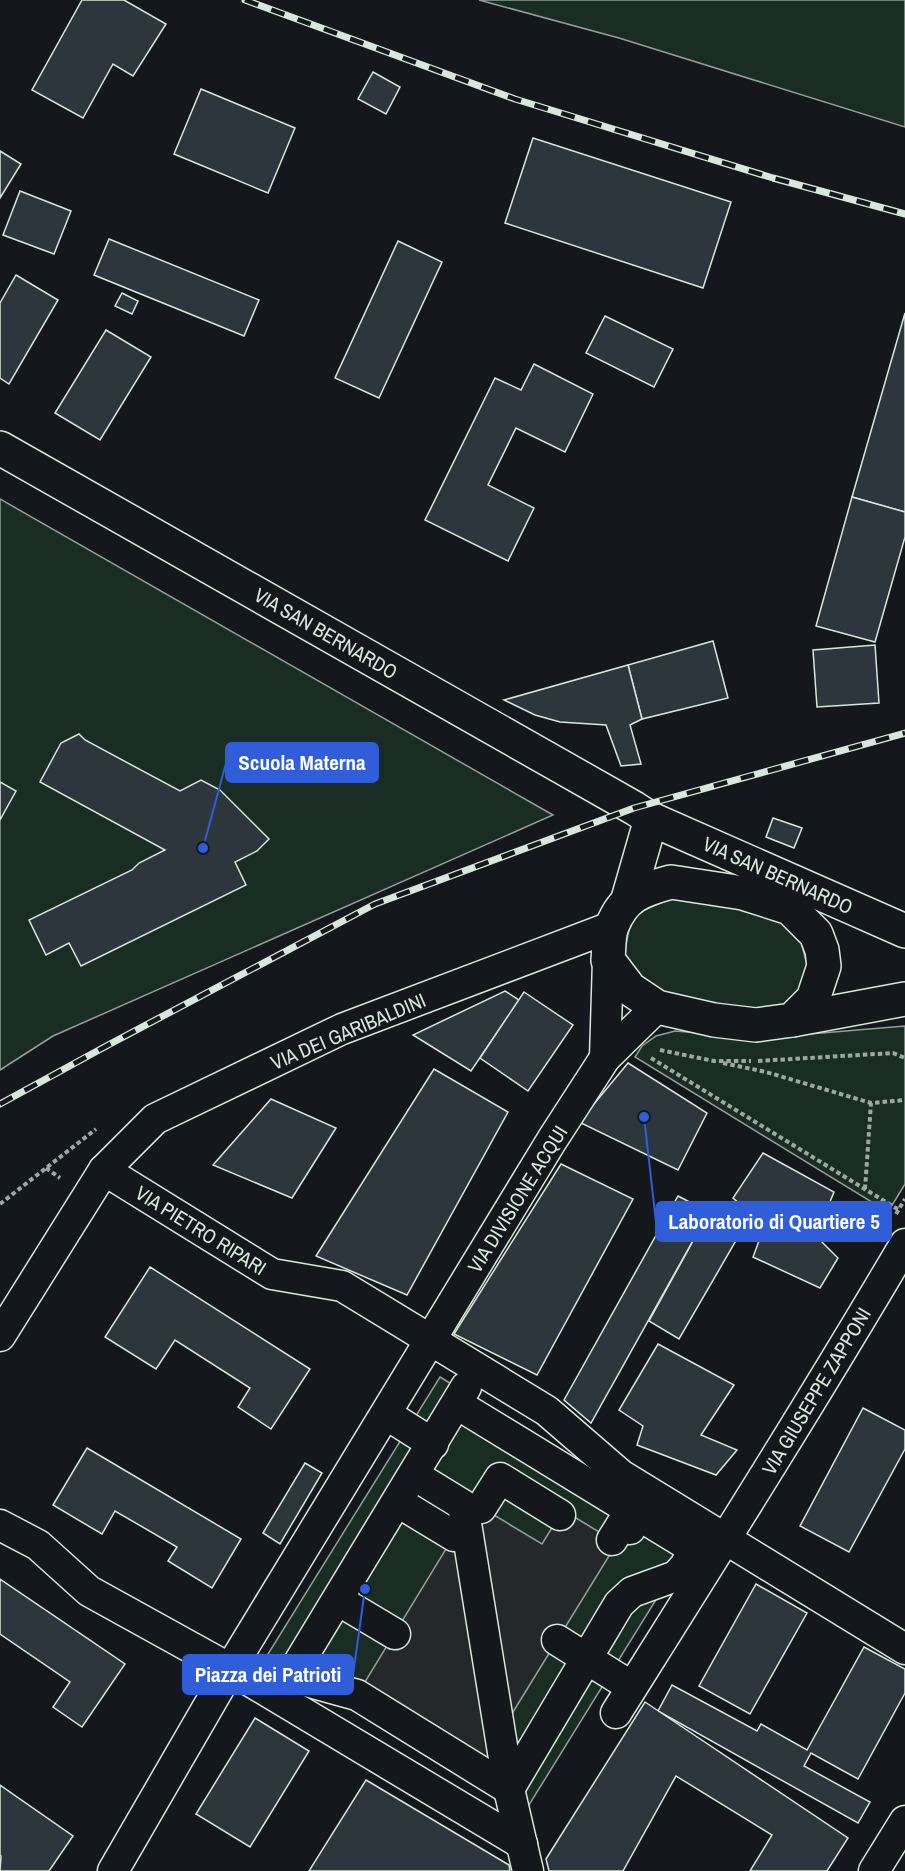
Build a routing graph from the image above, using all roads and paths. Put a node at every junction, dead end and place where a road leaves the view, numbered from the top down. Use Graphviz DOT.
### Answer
graph roads {
  1 [pos="0,448"];
  2 [pos="651,819"];
  3 [pos="627,899"];
  4 [pos="790,908"];
  5 [pos="611,927"];
  6 [pos="905,931"];
  7 [pos="905,945"];
  8 [pos="608,960"];
  9 [pos="905,999"];
  10 [pos="657,1007"];
  11 [pos="792,1020"];
  12 [pos="627,1037"];
  13 [pos="605,1058"];
  14 [pos="714,1061"];
  15 [pos="905,1100"];
  16 [pos="871,1103"];
  17 [pos="104,1170"];
  18 [pos="865,1189"];
  19 [pos="899,1210"];
  20 [pos="905,1244"];
  21 [pos="0,1336"];
  22 [pos="431,1340"];
  23 [pos="476,1368"];
  24 [pos="457,1404"];
  25 [pos="386,1414"];
  26 [pos="433,1444"];
  27 [pos="414,1475"];
  28 [pos="398,1502"];
  29 [pos="481,1508"];
  30 [pos="560,1515"];
  31 [pos="638,1516"];
  32 [pos="0,1524"];
  33 [pos="454,1536"];
  34 [pos="727,1538"];
  35 [pos="612,1540"];
  36 [pos="338,1600"];
  37 [pos="395,1634"];
  38 [pos="557,1640"];
  39 [pos="905,1649"];
  40 [pos="586,1658"];
  41 [pos="231,1669"];
  42 [pos="285,1687"];
  43 [pos="632,1687"];
  44 [pos="616,1713"];
  45 [pos="509,1789"];
  46 [pos="905,1821"];
  47 [pos="525,1858"];
  48 [pos="113,1871"];
  49 [pos="874,1871"];
  1 -- 2 [label="street, VIA SAN BERNARDO"];
  2 -- 3 [label="street"];
  2 -- 6 [label="street, VIA SAN BERNARDO"];
  3 -- 4 [label="street"];
  3 -- 5 [label="street"];
  4 -- 7 [label="street"];
  4 -- 11 [label="street"];
  5 -- 8 [label="street"];
  5 -- 17 [label="street, VIA DEI GARIBALDINI"];
  8 -- 10 [label="street"];
  8 -- 13 [label="street"];
  9 -- 11 [label="street"];
  10 -- 11 [label="street"];
  10 -- 12 [label="street, VIA DIVISIONE ACQUI"];
  12 -- 13 [label="street, VIA DIVISIONE ACQUI"];
  12 -- 18 [label="path"];
  13 -- 22 [label="street, VIA DIVISIONE ACQUI"];
  14 -- 16 [label="path"];
  15 -- 16 [label="path"];
  16 -- 18 [label="path"];
  17 -- 21 [label="street, VIA DEI GARIBALDINI"];
  17 -- 22 [label="street, VIA PIETRO RIPARI"];
  18 -- 19 [label="path"];
  20 -- 34 [label="street, VIA GIUSEPPE ZAPPONI"];
  22 -- 23 [label="street, VIA PIETRO RIPARI"];
  22 -- 25 [label="street, VIA DIVISIONE ACQUI"];
  23 -- 24 [label="street"];
  23 -- 34 [label="street, VIA PIETRO RIPARI"];
  24 -- 26 [label="street"];
  24 -- 31 [label="street"];
  25 -- 26 [label="street"];
  25 -- 41 [label="street, VIA DIVISIONE ACQUI"];
  26 -- 27 [label="street"];
  27 -- 28 [label="street"];
  27 -- 45 [label="street"];
  28 -- 33 [label="street"];
  28 -- 36 [label="street"];
  29 -- 30 [label="street"];
  31 -- 35 [label="street"];
  31 -- 40 [label="street"];
  32 -- 41 [label="street"];
  34 -- 39 [label="street, VIA PIETRO RIPARI"];
  34 -- 43 [label="street, VIA GIUSEPPE ZAPPONI"];
  36 -- 37 [label="street"];
  36 -- 42 [label="street"];
  38 -- 40 [label="street"];
  40 -- 43 [label="street"];
  40 -- 45 [label="street"];
  41 -- 42 [label="street"];
  41 -- 48 [label="street, VIA DIVISIONE ACQUI"];
  42 -- 45 [label="street"];
  42 -- 47 [label="street"];
  43 -- 44 [label="street, VIA GIUSEPPE ZAPPONI"];
  45 -- 47 [label="street"];
  46 -- 49 [label="street"];
}
